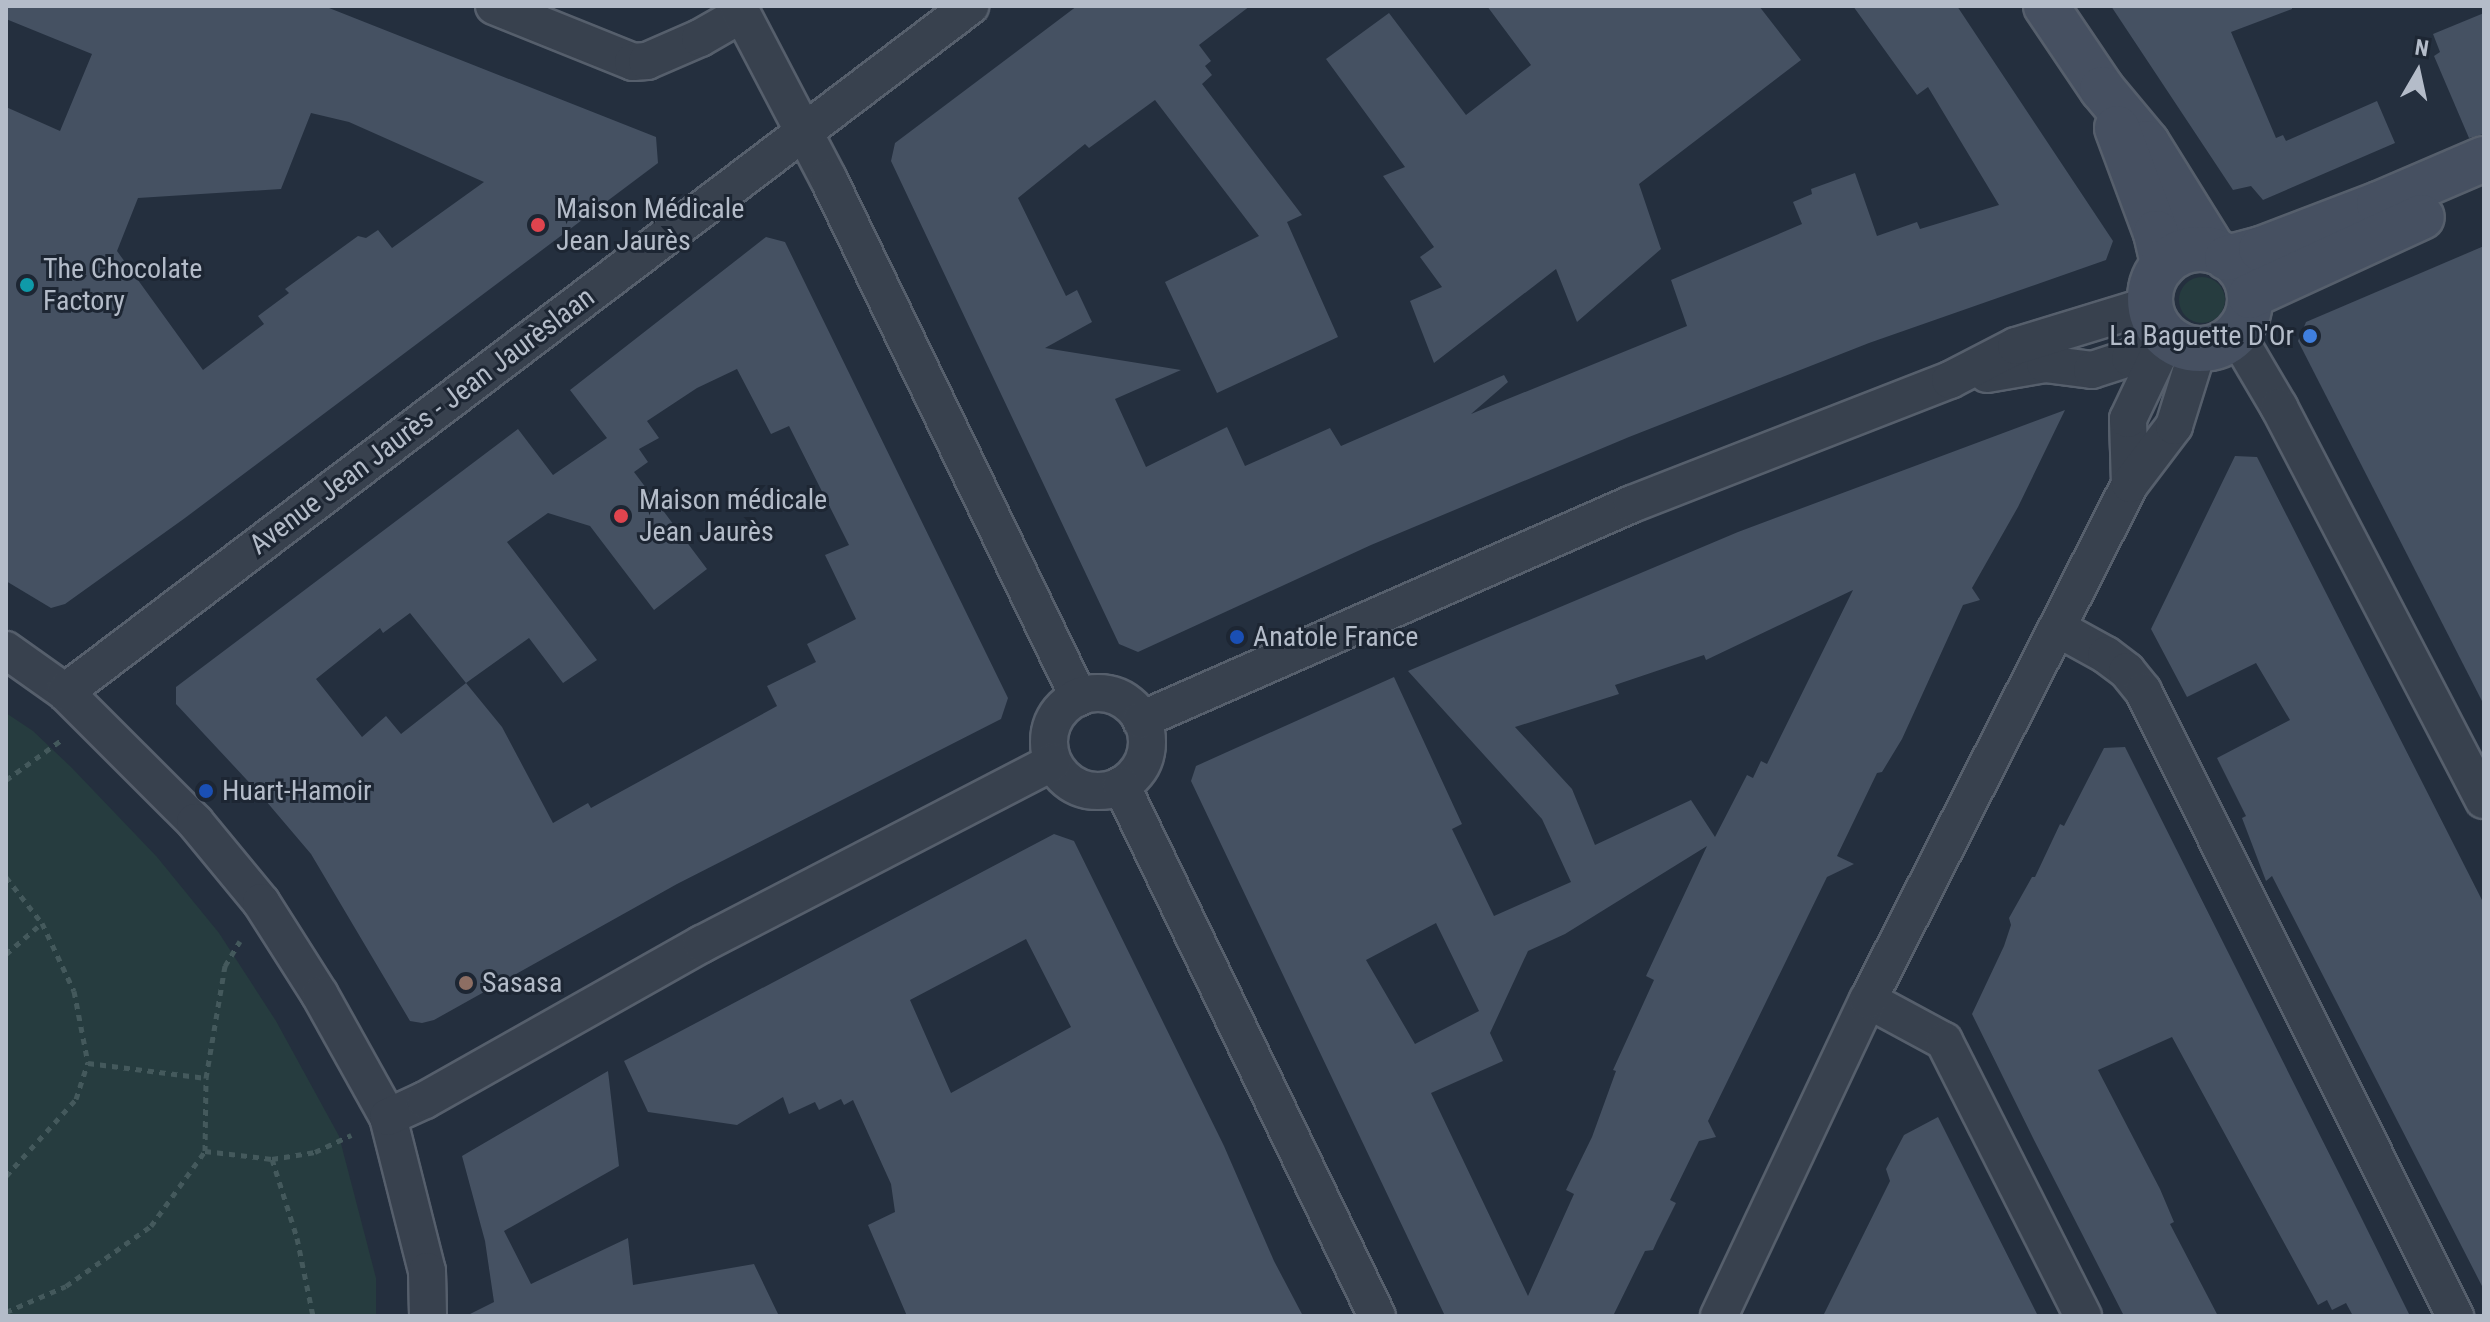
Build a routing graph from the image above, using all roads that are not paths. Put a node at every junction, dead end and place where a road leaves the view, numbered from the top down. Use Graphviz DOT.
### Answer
graph roads {
  1 [pos="494,6"];
  2 [pos="970,6"];
  3 [pos="2046,6"];
  4 [pos="740,10"];
  5 [pos="2102,89"];
  6 [pos="805,132"];
  7 [pos="2484,159"];
  8 [pos="2484,192"];
  9 [pos="2221,255"];
  10 [pos="2163,264"];
  11 [pos="2193,326"];
  12 [pos="2092,370"];
  13 [pos="1950,380"];
  14 [pos="2133,404"];
  15 [pos="2130,484"];
  16 [pos="2057,628"];
  17 [pos="6,650"];
  18 [pos="65,692"];
  19 [pos="1079,698"];
  20 [pos="1141,720"];
  21 [pos="1053,762"];
  22 [pos="1121,785"];
  23 [pos="2484,800"];
  24 [pos="1868,1000"];
  25 [pos="388,1117"];
  26 [pos="428,1316"];
  27 [pos="1377,1316"];
  28 [pos="1719,1316"];
  29 [pos="2083,1316"];
  30 [pos="2455,1316"];
  1 -- 4 [label="street"];
  2 -- 6 [label="street, Avenue Jean Jaurès - Jean Jaurèslaan"];
  3 -- 5 [label="main road"];
  4 -- 6 [label="street"];
  5 -- 9 [label="main road"];
  5 -- 10 [label="main road"];
  6 -- 18 [label="street, Avenue Jean Jaurès - Jean Jaurèslaan"];
  6 -- 19 [label="street"];
  7 -- 9 [label="main road"];
  8 -- 11 [label="main road"];
  9 -- 10 [label="main road"];
  9 -- 11 [label="main road"];
  10 -- 11 [label="main road"];
  11 -- 12 [label="street"];
  11 -- 13 [label="street"];
  11 -- 14 [label="street"];
  11 -- 15 [label="street"];
  11 -- 23 [label="street"];
  12 -- 13 [label="street"];
  12 -- 14 [label="street"];
  13 -- 20 [label="street"];
  14 -- 15 [label="street"];
  15 -- 16 [label="street"];
  16 -- 24 [label="street"];
  16 -- 30 [label="street"];
  17 -- 18 [label="street"];
  18 -- 25 [label="street"];
  19 -- 20 [label="street"];
  19 -- 21 [label="street"];
  20 -- 22 [label="street"];
  21 -- 22 [label="street"];
  21 -- 25 [label="street"];
  22 -- 27 [label="street"];
  24 -- 28 [label="street"];
  24 -- 29 [label="street"];
  25 -- 26 [label="street"];
}
